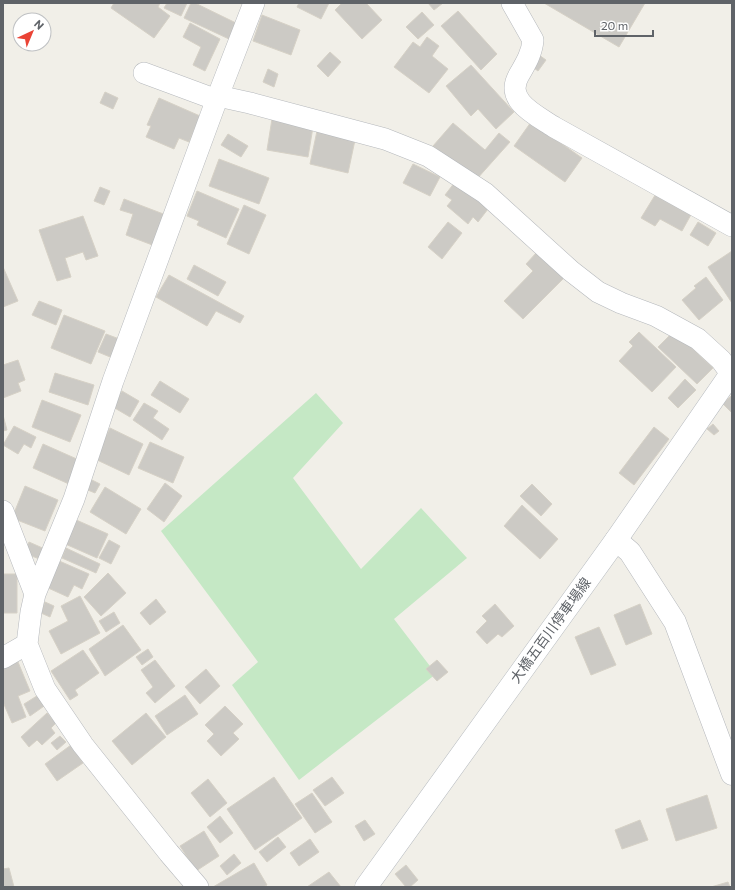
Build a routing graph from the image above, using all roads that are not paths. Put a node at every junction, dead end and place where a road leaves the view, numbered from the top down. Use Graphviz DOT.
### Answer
graph roads {
  1 [pos="254,3"];
  2 [pos="512,3"];
  3 [pos="144,73"];
  4 [pos="217,98"];
  5 [pos="732,226"];
  6 [pos="732,374"];
  7 [pos="3,511"];
  8 [pos="616,540"];
  9 [pos="35,594"];
  10 [pos="27,644"];
  11 [pos="3,658"];
  12 [pos="732,774"];
  13 [pos="198,887"];
  14 [pos="366,887"];
  1 -- 4 [label="street"];
  2 -- 5 [label="street"];
  3 -- 4 [label="street"];
  4 -- 6 [label="street"];
  4 -- 9 [label="street"];
  6 -- 8 [label="main road, 大橋五百川停車場線"];
  7 -- 9 [label="street"];
  8 -- 12 [label="main road"];
  8 -- 14 [label="main road, 大橋五百川停車場線"];
  9 -- 10 [label="street"];
  10 -- 11 [label="street"];
  10 -- 13 [label="street"];
}
